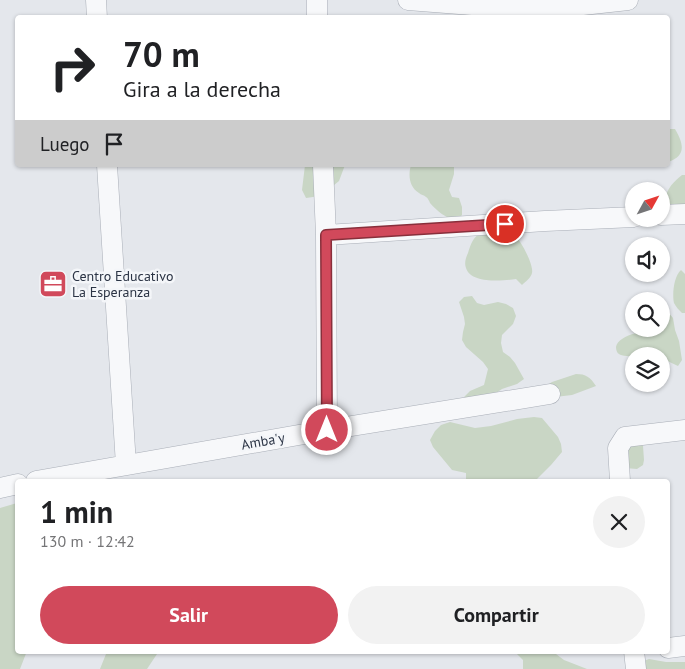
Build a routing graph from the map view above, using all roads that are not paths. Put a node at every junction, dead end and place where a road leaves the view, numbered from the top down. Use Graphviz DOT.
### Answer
graph roads {
  1 [pos="96,0"];
  2 [pos="317,0"];
  3 [pos="408,0"];
  4 [pos="628,0"];
  5 [pos="521,4"];
  6 [pos="97,15"];
  7 [pos="317,15"];
  8 [pos="107,167"];
  9 [pos="323,167"];
  10 [pos="685,214"];
  11 [pos="670,215"];
  12 [pos="625,217"];
  13 [pos="326,235"];
  14 [pos="550,394"];
  15 [pos="327,430"];
  16 [pos="685,430"];
  17 [pos="126,465"];
  18 [pos="47,479"];
  19 [pos="620,479"];
  20 [pos="15,485"];
  21 [pos="0,488"];
  22 [pos="685,646"];
  23 [pos="670,648"];
  24 [pos="635,654"];
  25 [pos="636,669"];
  1 -- 6 [label="street"];
  2 -- 7 [label="street"];
  3 -- 5 [label="street"];
  4 -- 5 [label="street"];
  8 -- 17 [label="street"];
  9 -- 13 [label="street"];
  10 -- 11 [label="street"];
  12 -- 13 [label="street"];
  13 -- 15 [label="street"];
  14 -- 15 [label="street, Amba'y"];
  15 -- 17 [label="street, Amba'y"];
  16 -- 19 [label="street"];
  17 -- 18 [label="street, Amba'y"];
  20 -- 21 [label="street"];
  22 -- 23 [label="street"];
  24 -- 25 [label="street"];
}
